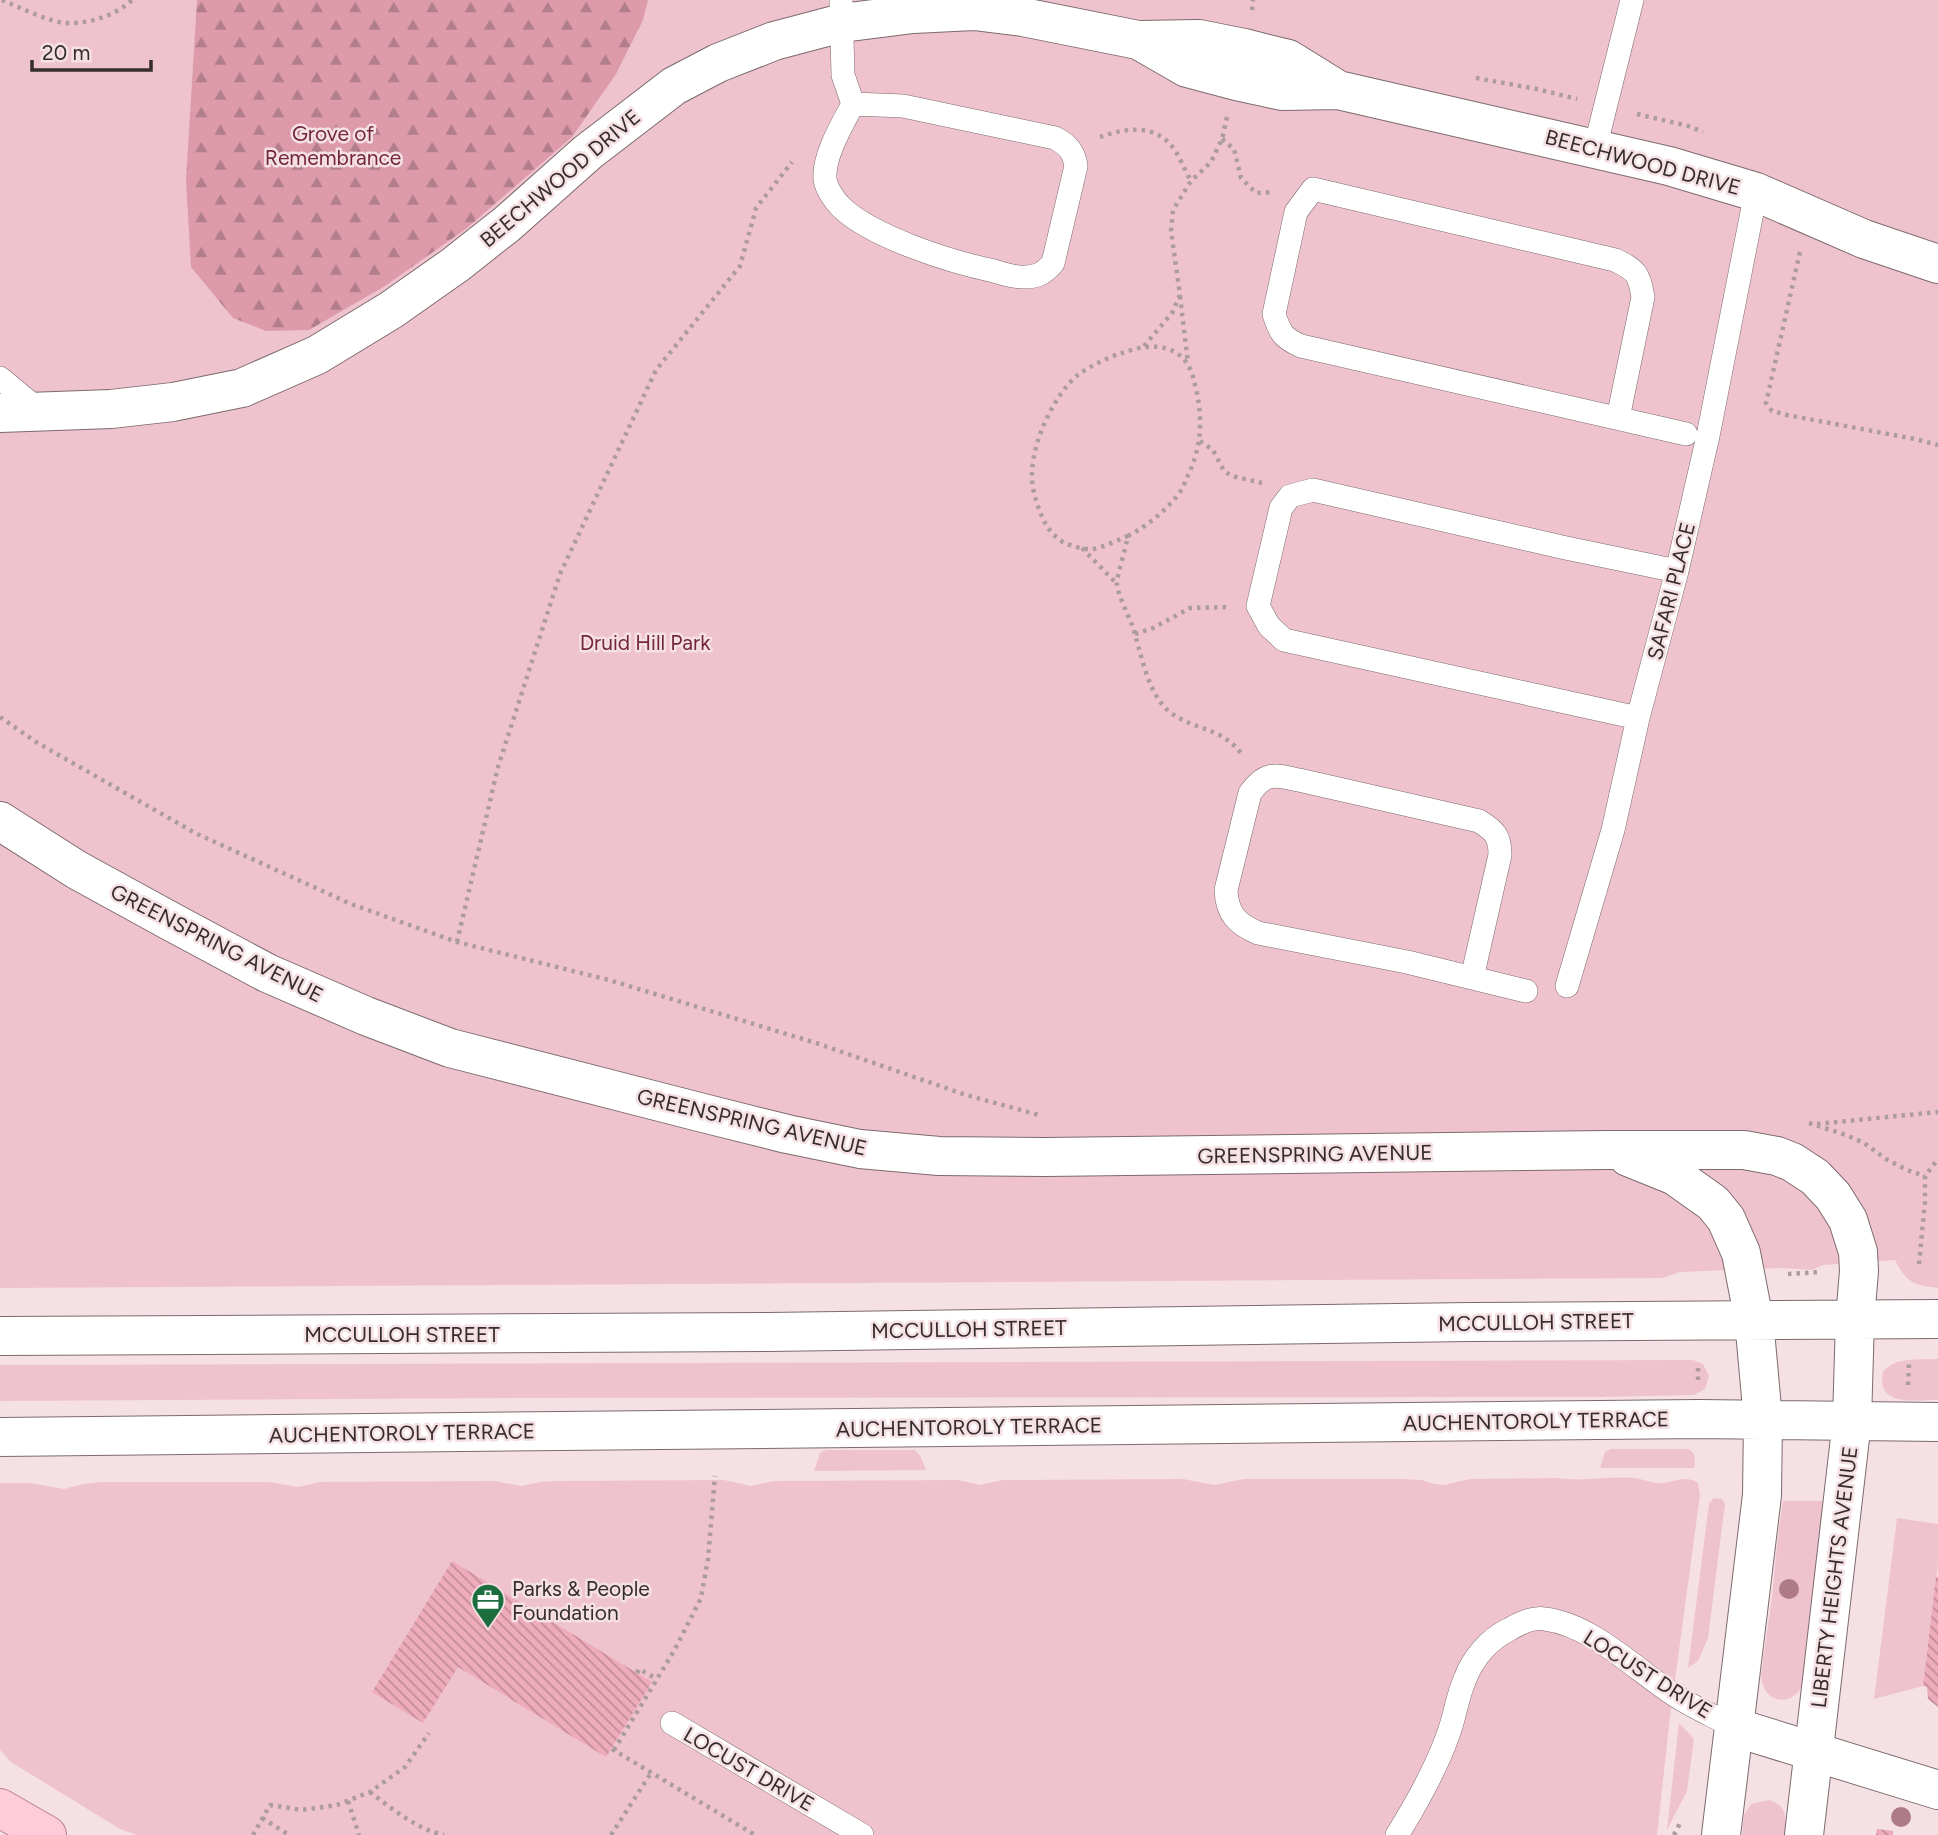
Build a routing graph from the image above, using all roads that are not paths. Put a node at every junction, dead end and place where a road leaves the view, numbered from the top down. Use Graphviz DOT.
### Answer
graph roads {
  1 [pos="1632,0"];
  2 [pos="841,11"];
  3 [pos="853,104"];
  4 [pos="1595,148"];
  5 [pos="1756,192"];
  6 [pos="1938,264"];
  7 [pos="0,378"];
  8 [pos="41,412"];
  9 [pos="0,413"];
  10 [pos="1618,418"];
  11 [pos="1686,434"];
  12 [pos="1677,571"];
  13 [pos="1638,718"];
  14 [pos="0,821"];
  15 [pos="1472,978"];
  16 [pos="1567,986"];
  17 [pos="1527,991"];
  18 [pos="1606,1150"];
  19 [pos="1855,1319"];
  20 [pos="1938,1319"];
  21 [pos="1754,1320"];
  22 [pos="0,1336"];
  23 [pos="1763,1419"];
  24 [pos="1852,1421"];
  25 [pos="1938,1422"];
  26 [pos="0,1437"];
  27 [pos="672,1723"];
  28 [pos="1734,1727"];
  29 [pos="1813,1752"];
  30 [pos="1938,1790"];
  31 [pos="0,1808"];
  32 [pos="47,1835"];
  33 [pos="862,1835"];
  34 [pos="1397,1835"];
  35 [pos="1721,1835"];
  36 [pos="1804,1835"];
  1 -- 4 [label="lane"];
  2 -- 3 [label="lane"];
  2 -- 4 [label="street, BEECHWOOD DRIVE"];
  2 -- 8 [label="street, BEECHWOOD DRIVE"];
  3 -- 3 [label="lane"];
  4 -- 5 [label="street, BEECHWOOD DRIVE"];
  5 -- 6 [label="street, BEECHWOOD DRIVE"];
  5 -- 12 [label="lane, SAFARI PLACE"];
  7 -- 8 [label="lane"];
  8 -- 9 [label="street, BEECHWOOD DRIVE"];
  10 -- 10 [label="lane"];
  10 -- 11 [label="lane"];
  12 -- 13 [label="lane, SAFARI PLACE"];
  12 -- 13 [label="lane"];
  13 -- 16 [label="lane, SAFARI PLACE"];
  14 -- 18 [label="street, GREENSPRING AVENUE"];
  15 -- 15 [label="lane"];
  15 -- 17 [label="lane"];
  18 -- 19 [label="street, GREENSPRING AVENUE"];
  18 -- 21 [label="street, GREENSPRING AVENUE"];
  19 -- 20 [label="street, MCCULLOH STREET"];
  19 -- 21 [label="street, MCCULLOH STREET"];
  19 -- 24 [label="street, LIBERTY HEIGHTS AVENUE"];
  21 -- 22 [label="street, MCCULLOH STREET"];
  21 -- 23 [label="street"];
  23 -- 24 [label="street, AUCHENTOROLY TERRACE"];
  23 -- 26 [label="street, AUCHENTOROLY TERRACE"];
  23 -- 28 [label="street"];
  24 -- 25 [label="street, AUCHENTOROLY TERRACE"];
  24 -- 29 [label="street, LIBERTY HEIGHTS AVENUE"];
  27 -- 33 [label="lane, LOCUST DRIVE"];
  28 -- 29 [label="street"];
  28 -- 34 [label="lane, LOCUST DRIVE"];
  28 -- 35 [label="street"];
  29 -- 30 [label="street"];
  29 -- 36 [label="street, LIBERTY HEIGHTS AVENUE"];
  31 -- 32 [label="main road"];
}
